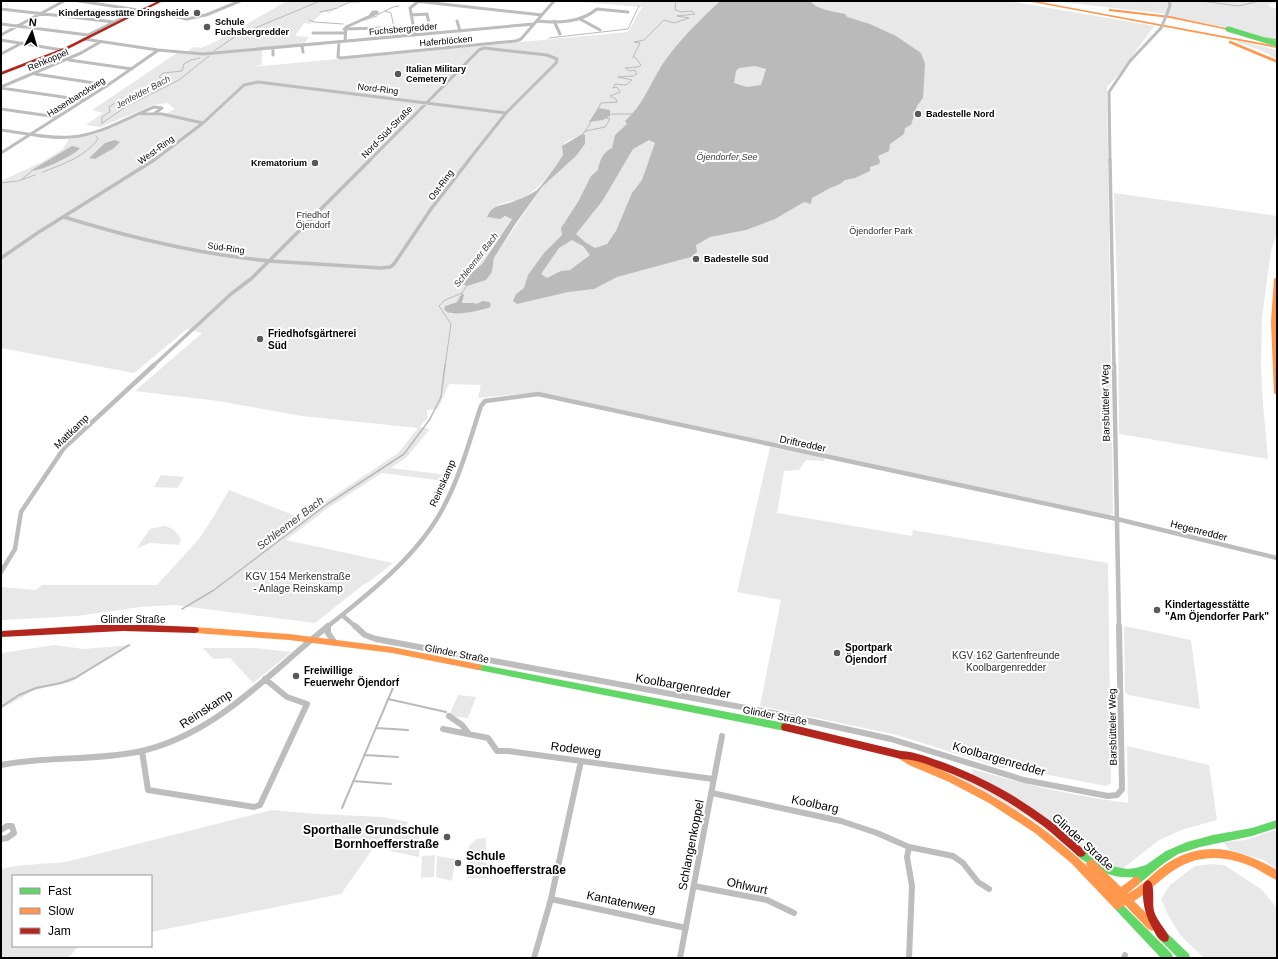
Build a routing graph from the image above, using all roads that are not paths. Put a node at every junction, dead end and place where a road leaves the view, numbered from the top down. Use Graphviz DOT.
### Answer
graph roads {
  1 [pos="64,1"];
  2 [pos="79,1"];
  3 [pos="161,1"];
  4 [pos="167,1"];
  5 [pos="240,1"];
  6 [pos="415,1"];
  7 [pos="554,1"];
  8 [pos="1029,1"];
  9 [pos="1042,1"];
  10 [pos="1169,1"];
  11 [pos="419,2"];
  12 [pos="1056,3"];
  13 [pos="1,9"];
  14 [pos="144,10"];
  15 [pos="43,12"];
  16 [pos="628,12"];
  17 [pos="411,15"];
  18 [pos="542,15"];
  19 [pos="370,16"];
  20 [pos="580,19"];
  21 [pos="457,21"];
  22 [pos="537,21"];
  23 [pos="554,21"];
  24 [pos="114,22"];
  25 [pos="1,24"];
  26 [pos="534,24"];
  27 [pos="20,26"];
  28 [pos="1171,26"];
  29 [pos="380,28"];
  30 [pos="344,29"];
  31 [pos="600,30"];
  32 [pos="460,31"];
  33 [pos="313,33"];
  34 [pos="345,33"];
  35 [pos="431,33"];
  36 [pos="560,34"];
  37 [pos="1,35"];
  38 [pos="415,35"];
  39 [pos="87,38"];
  40 [pos="1,40"];
  41 [pos="1277,40"];
  42 [pos="346,41"];
  43 [pos="100,42"];
  44 [pos="339,42"];
  45 [pos="22,43"];
  46 [pos="302,45"];
  47 [pos="1277,46"];
  48 [pos="65,48"];
  49 [pos="273,48"];
  50 [pos="157,51"];
  51 [pos="303,52"];
  52 [pos="1,54"];
  53 [pos="274,55"];
  54 [pos="67,60"];
  55 [pos="1277,62"];
  56 [pos="132,69"];
  57 [pos="1,74"];
  58 [pos="33,74"];
  59 [pos="248,83"];
  60 [pos="108,85"];
  61 [pos="1,88"];
  62 [pos="85,100"];
  63 [pos="427,103"];
  64 [pos="1,109"];
  65 [pos="155,113"];
  66 [pos="506,113"];
  67 [pos="133,116"];
  68 [pos="57,117"];
  69 [pos="203,123"];
  70 [pos="1,130"];
  71 [pos="32,134"];
  72 [pos="1,153"];
  73 [pos="64,217"];
  74 [pos="1,258"];
  75 [pos="269,261"];
  76 [pos="390,267"];
  77 [pos="1277,279"];
  78 [pos="193,330"];
  79 [pos="1277,393"];
  80 [pos="485,401"];
  81 [pos="1117,519"];
  82 [pos="1277,558"];
  83 [pos="1,572"];
  84 [pos="342,615"];
  85 [pos="328,627"];
  86 [pos="1,634"];
  87 [pos="312,640"];
  88 [pos="335,643"];
  89 [pos="265,679"];
  90 [pos="449,716"];
  91 [pos="443,729"];
  92 [pos="469,734"];
  93 [pos="722,736"];
  94 [pos="142,751"];
  95 [pos="901,755"];
  96 [pos="581,760"];
  97 [pos="1,765"];
  98 [pos="713,779"];
  99 [pos="712,793"];
  100 [pos="1117,795"];
  101 [pos="1277,824"];
  102 [pos="1,830"];
  103 [pos="1,839"];
  104 [pos="909,847"];
  105 [pos="1079,851"];
  106 [pos="1150,868"];
  107 [pos="1277,875"];
  108 [pos="1148,885"];
  109 [pos="694,886"];
  110 [pos="989,889"];
  111 [pos="1121,894"];
  112 [pos="551,899"];
  113 [pos="1128,901"];
  114 [pos="1116,903"];
  115 [pos="794,913"];
  116 [pos="686,928"];
  117 [pos="1164,937"];
  118 [pos="534,958"];
  119 [pos="680,958"];
  120 [pos="909,958"];
  121 [pos="1168,958"];
  122 [pos="1185,958"];
  1 -- 15 [label="street"];
  2 -- 14 [label="street"];
  3 -- 14 [label="main road"];
  4 -- 14 [label="main road"];
  5 -- 14 [label="street"];
  6 -- 11 [label="street"];
  7 -- 18 [label="street, Haferblöcken"];
  8 -- 28 [label="main road"];
  9 -- 12 [label="main road"];
  10 -- 81 [label="street, Barsbütteler Weg, bridge"];
  11 -- 17 [label="street"];
  11 -- 18 [label="street"];
  12 -- 41 [label="main road"];
  12 -- 47 [label="main road, bridge"];
  13 -- 15 [label="street"];
  14 -- 24 [label="street"];
  14 -- 39 [label="main road"];
  15 -- 24 [label="street"];
  15 -- 27 [label="street"];
  16 -- 20 [label="street"];
  17 -- 35 [label="street"];
  17 -- 38 [label="street"];
  18 -- 22 [label="street, Haferblöcken"];
  19 -- 30 [label="street"];
  20 -- 23 [label="street"];
  20 -- 31 [label="street"];
  21 -- 32 [label="street"];
  22 -- 23 [label="street"];
  22 -- 26 [label="street, Haferblöcken"];
  23 -- 36 [label="street"];
  24 -- 39 [label="street"];
  25 -- 27 [label="street, Fuchsbergredder"];
  26 -- 32 [label="street, Fuchsbergredder"];
  26 -- 44 [label="street, Haferblöcken"];
  27 -- 37 [label="street"];
  27 -- 39 [label="street, Fuchsbergredder"];
  28 -- 47 [label="main road"];
  28 -- 55 [label="main road"];
  29 -- 30 [label="street"];
  30 -- 34 [label="street"];
  32 -- 35 [label="street, Fuchsbergredder"];
  33 -- 34 [label="street"];
  34 -- 42 [label="street"];
  35 -- 38 [label="street, Fuchsbergredder"];
  38 -- 42 [label="street, Fuchsbergredder"];
  39 -- 43 [label="street, Fuchsbergredder"];
  39 -- 48 [label="main road"];
  40 -- 45 [label="street"];
  42 -- 44 [label="street, Fuchsbergredder"];
  43 -- 49 [label="street, Fuchsbergredder"];
  43 -- 54 [label="street, Rehkoppel"];
  44 -- 46 [label="street, Fuchsbergredder"];
  45 -- 48 [label="street"];
  45 -- 52 [label="street"];
  46 -- 49 [label="street, Fuchsbergredder"];
  46 -- 51 [label="street"];
  48 -- 57 [label="main road"];
  49 -- 53 [label="street"];
  50 -- 56 [label="street, Hasenbanckweg"];
  54 -- 56 [label="street"];
  54 -- 58 [label="street, Rehkoppel"];
  56 -- 60 [label="street, Hasenbanckweg"];
  58 -- 60 [label="street"];
  58 -- 61 [label="street, Rehkoppel"];
  59 -- 63 [label="street, Nord-Ring"];
  59 -- 69 [label="street, West-Ring"];
  60 -- 62 [label="street, Hasenbanckweg"];
  61 -- 62 [label="street"];
  62 -- 68 [label="street, Hasenbanckweg"];
  63 -- 66 [label="street, Nord-Ring"];
  63 -- 66 [label="street, Nord-Süd-Straße"];
  63 -- 75 [label="street, Nord-Süd-Straße"];
  64 -- 68 [label="street"];
  65 -- 67 [label="street"];
  65 -- 67 [label="street"];
  65 -- 69 [label="street"];
  66 -- 76 [label="street, Ost-Ring"];
  67 -- 71 [label="street"];
  68 -- 71 [label="street, Hasenbanckweg"];
  69 -- 73 [label="street, West-Ring"];
  70 -- 71 [label="street"];
  71 -- 72 [label="street, Hasenbanckweg"];
  73 -- 74 [label="street, West-Ring"];
  73 -- 75 [label="street, Süd-Ring"];
  75 -- 76 [label="street, Süd-Ring"];
  75 -- 78 [label="street, Nord-Süd-Straße"];
  77 -- 79 [label="main road"];
  78 -- 83 [label="street, Mattkamp"];
  80 -- 81 [label="street, Driftredder"];
  80 -- 84 [label="street, Reinskamp"];
  81 -- 82 [label="street, Hegenredder"];
  81 -- 100 [label="street, Barsbütteler Weg"];
  84 -- 85 [label="street, Reinskamp"];
  84 -- 100 [label="street, Koolbargenredder"];
  85 -- 87 [label="street, Reinskamp"];
  85 -- 88 [label="street"];
  86 -- 87 [label="main road, Glinder Straße"];
  87 -- 88 [label="main road, Glinder Straße"];
  87 -- 89 [label="street, Reinskamp"];
  88 -- 95 [label="main road, Glinder Straße"];
  89 -- 94 [label="street, Reinskamp"];
  89 -- 94 [label="street"];
  90 -- 92 [label="street"];
  91 -- 92 [label="street, Rodeweg"];
  92 -- 96 [label="street, Rodeweg"];
  93 -- 98 [label="street, Schlangenkoppel"];
  94 -- 97 [label="street, Reinskamp"];
  95 -- 105 [label="main road, Glinder Straße"];
  95 -- 114 [label="main road, Glinder Straße"];
  96 -- 98 [label="street, Rodeweg"];
  96 -- 112 [label="street"];
  98 -- 99 [label="street, Schlangenkoppel"];
  99 -- 104 [label="street, Koolbarg"];
  99 -- 109 [label="street, Schlangenkoppel"];
  101 -- 106 [label="main road"];
  102 -- 103 [label="street"];
  104 -- 110 [label="street, Koolbarg"];
  104 -- 120 [label="street"];
  105 -- 106 [label="main road"];
  105 -- 111 [label="main road, Glinder Straße"];
  106 -- 111 [label="main road"];
  107 -- 108 [label="main road"];
  108 -- 113 [label="main road"];
  108 -- 117 [label="main road"];
  109 -- 115 [label="street, Ohlwurt"];
  109 -- 116 [label="street, Schlangenkoppel"];
  111 -- 113 [label="main road, Glinder Straße"];
  111 -- 114 [label="main road"];
  112 -- 116 [label="street, Kantatenweg"];
  112 -- 118 [label="street"];
  113 -- 114 [label="main road"];
  113 -- 117 [label="main road, Glinder Straße"];
  114 -- 121 [label="main road, Glinder Straße"];
  116 -- 119 [label="street, Schlangenkoppel"];
  117 -- 122 [label="main road, Glinder Straße"];
}
